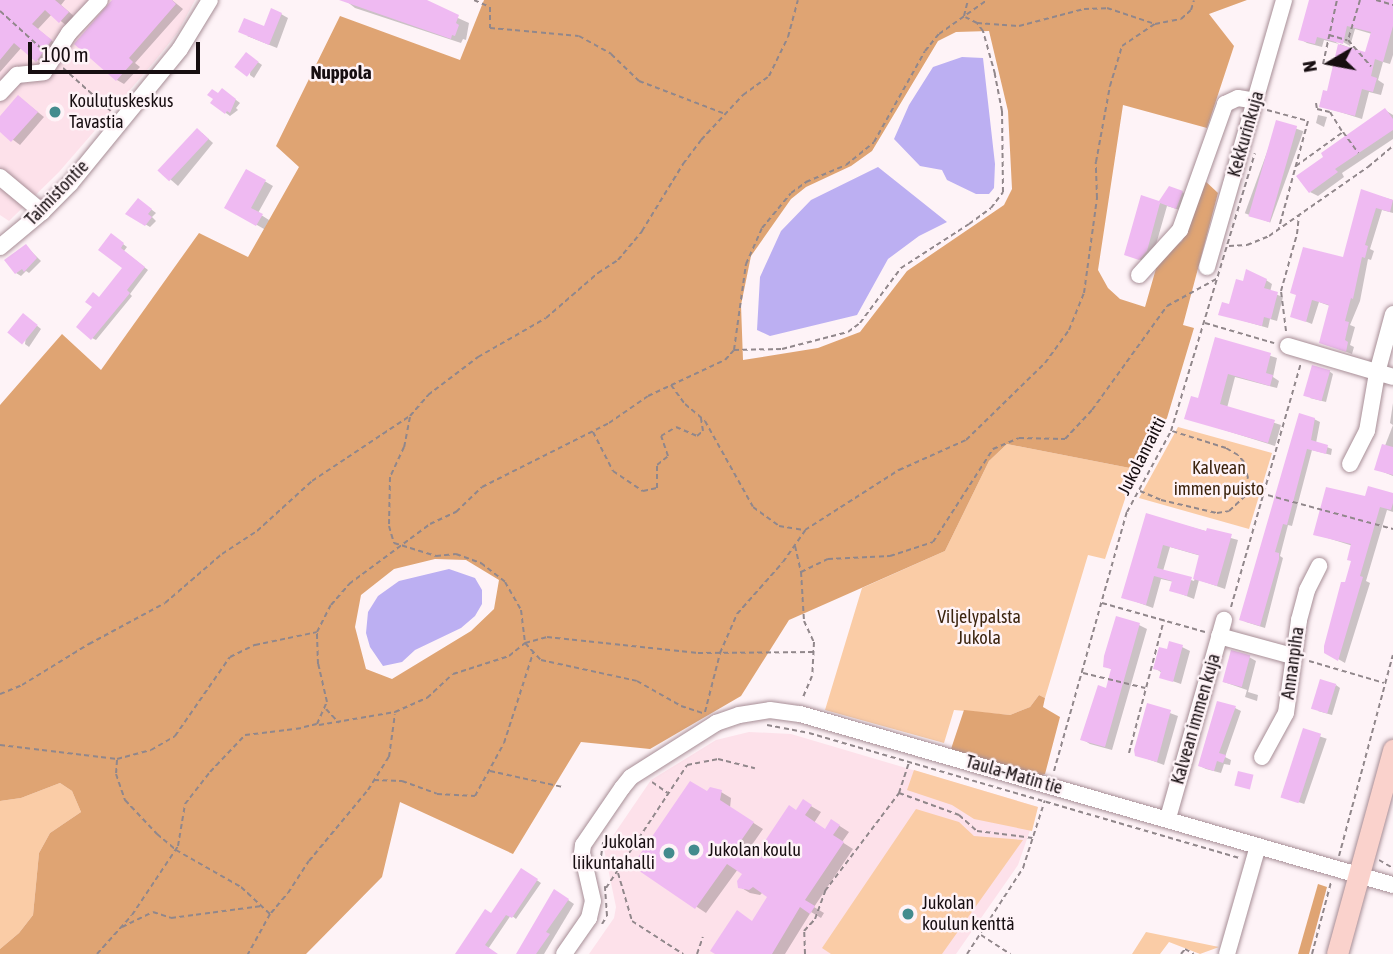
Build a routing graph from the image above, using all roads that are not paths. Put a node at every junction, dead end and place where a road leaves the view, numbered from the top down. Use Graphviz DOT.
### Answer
graph roads {
  1 [pos="100,0"];
  2 [pos="210,0"];
  3 [pos="1284,0"];
  4 [pos="0,93"];
  5 [pos="1264,105"];
  6 [pos="0,177"];
  7 [pos="42,212"];
  8 [pos="0,247"];
  9 [pos="1214,272"];
  10 [pos="1139,275"];
  11 [pos="1393,314"];
  12 [pos="1288,346"];
  13 [pos="1385,375"];
  14 [pos="1350,464"];
  15 [pos="1319,566"];
  16 [pos="1292,656"];
  17 [pos="1393,750"];
  18 [pos="1262,757"];
  19 [pos="1168,818"];
  20 [pos="1258,846"];
  21 [pos="1360,876"];
  22 [pos="1393,885"];
  23 [pos="564,954"];
  24 [pos="1227,954"];
  25 [pos="1337,954"];
  1 -- 4 [label="street"];
  2 -- 7 [label="street, Taimistontie"];
  3 -- 5 [label="street, Kekkurinkuja"];
  5 -- 9 [label="street, Kekkurinkuja"];
  5 -- 10 [label="street"];
  6 -- 7 [label="street"];
  7 -- 8 [label="street, Taimistontie"];
  11 -- 13 [label="street"];
  12 -- 13 [label="street"];
  13 -- 14 [label="street"];
  15 -- 16 [label="street, Annanpiha"];
  16 -- 18 [label="street, Annanpiha"];
  16 -- 19 [label="street, Kalvean immen kuja"];
  17 -- 21 [label="main road"];
  19 -- 20 [label="street, Taula-Matin tie"];
  19 -- 23 [label="street, Taula-Matin tie"];
  20 -- 21 [label="street, Taula-Matin tie"];
  20 -- 24 [label="street"];
  21 -- 22 [label="street, Taula-Matin tie"];
  21 -- 25 [label="main road"];
}
